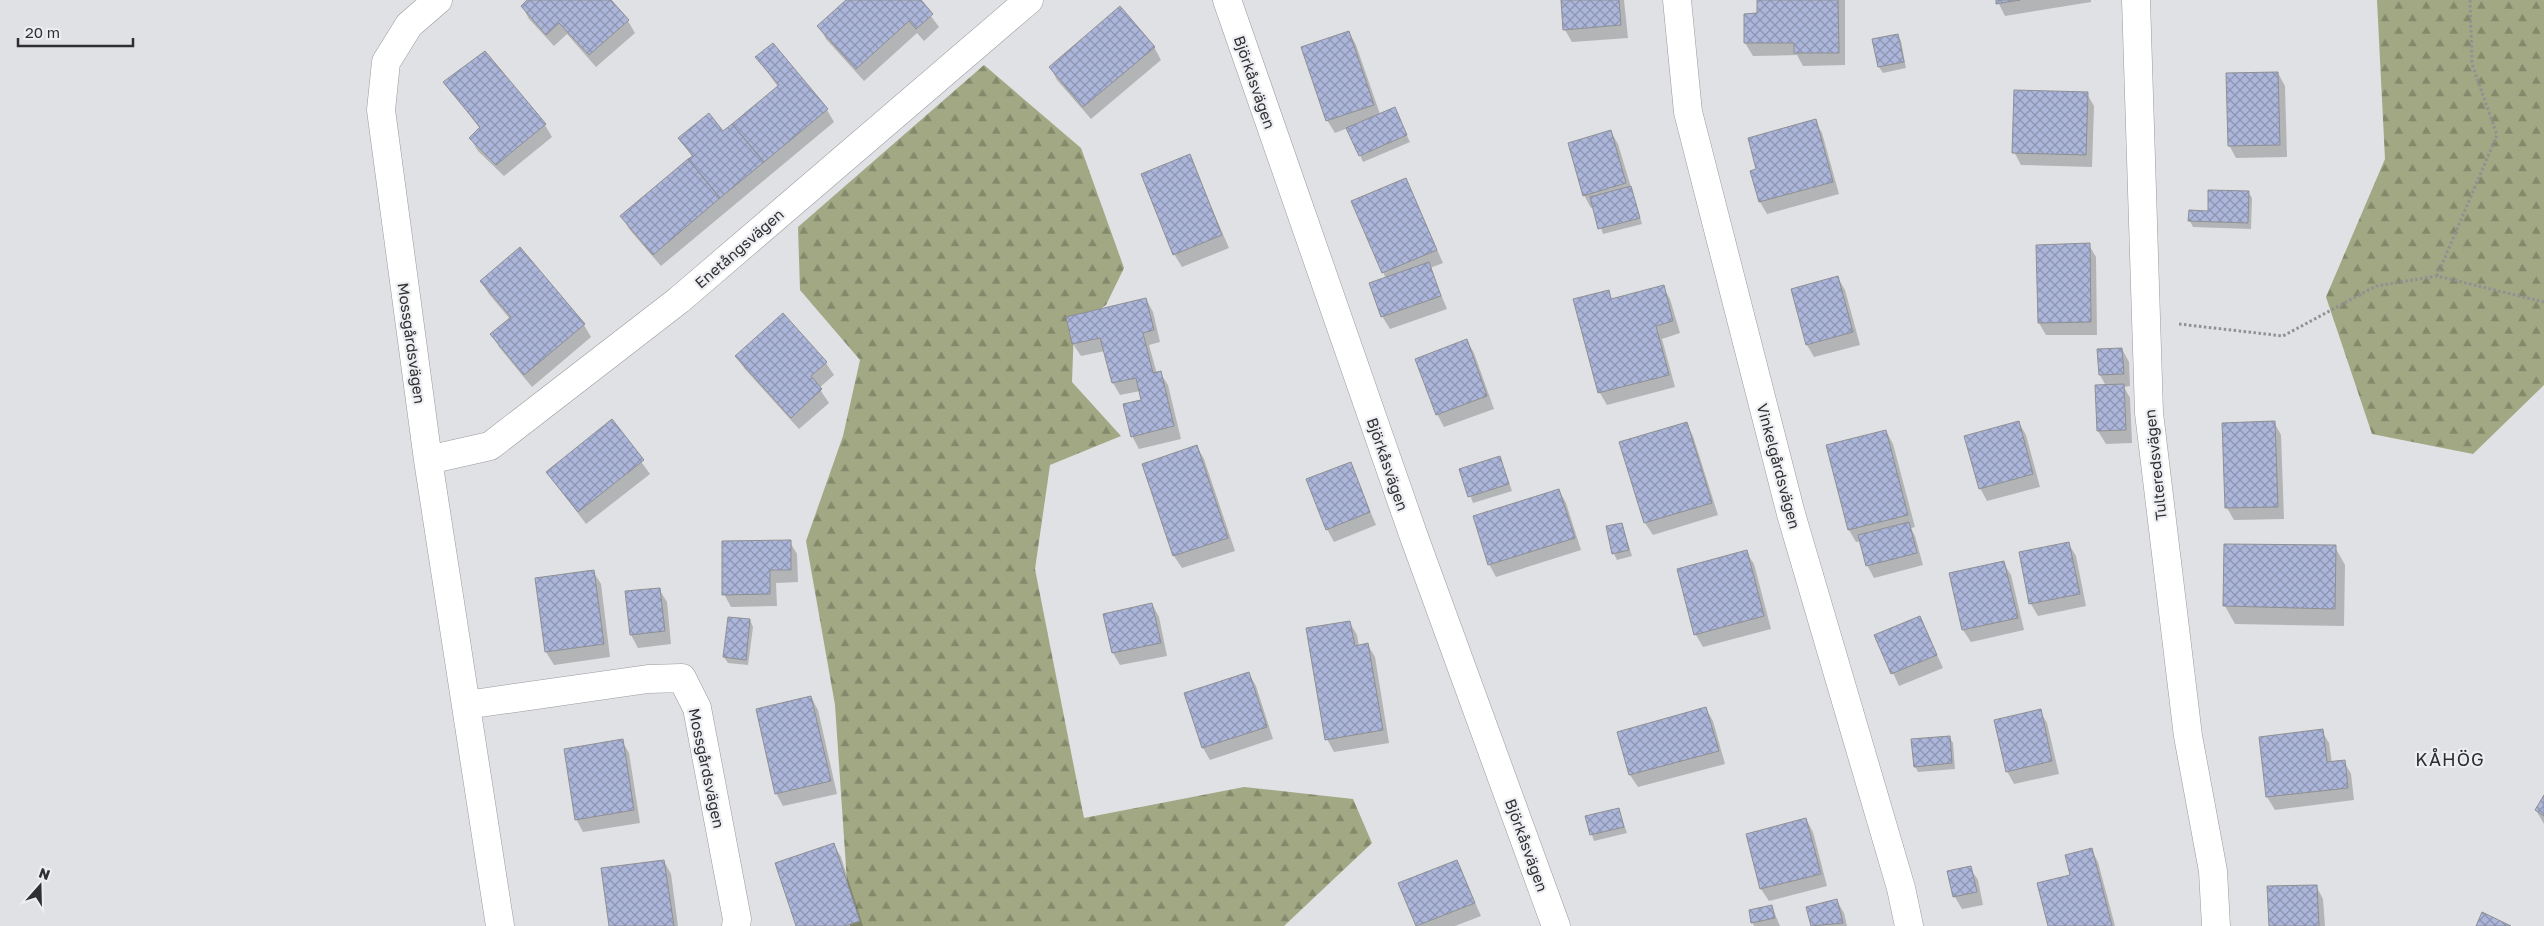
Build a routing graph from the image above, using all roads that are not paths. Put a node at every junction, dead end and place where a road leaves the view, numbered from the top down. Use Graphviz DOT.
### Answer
graph roads {
  1 [pos="438,0"];
  2 [pos="1028,0"];
  3 [pos="1227,0"];
  4 [pos="1677,0"];
  5 [pos="2136,0"];
  6 [pos="428,460"];
  7 [pos="466,705"];
  8 [pos="500,926"];
  9 [pos="736,926"];
  10 [pos="1556,926"];
  11 [pos="1909,926"];
  12 [pos="2216,926"];
  1 -- 6 [label="street, Mossgårdsvägen"];
  2 -- 6 [label="street, Enetångsvägen"];
  3 -- 10 [label="street, Björkåsvägen"];
  4 -- 11 [label="street, Vinkelgårdsvägen"];
  5 -- 12 [label="street, Tulteredsvägen"];
  6 -- 7 [label="street, Mossgårdsvägen"];
  7 -- 8 [label="street, Mossgårdsvägen"];
  7 -- 9 [label="street, Mossgårdsvägen"];
}
